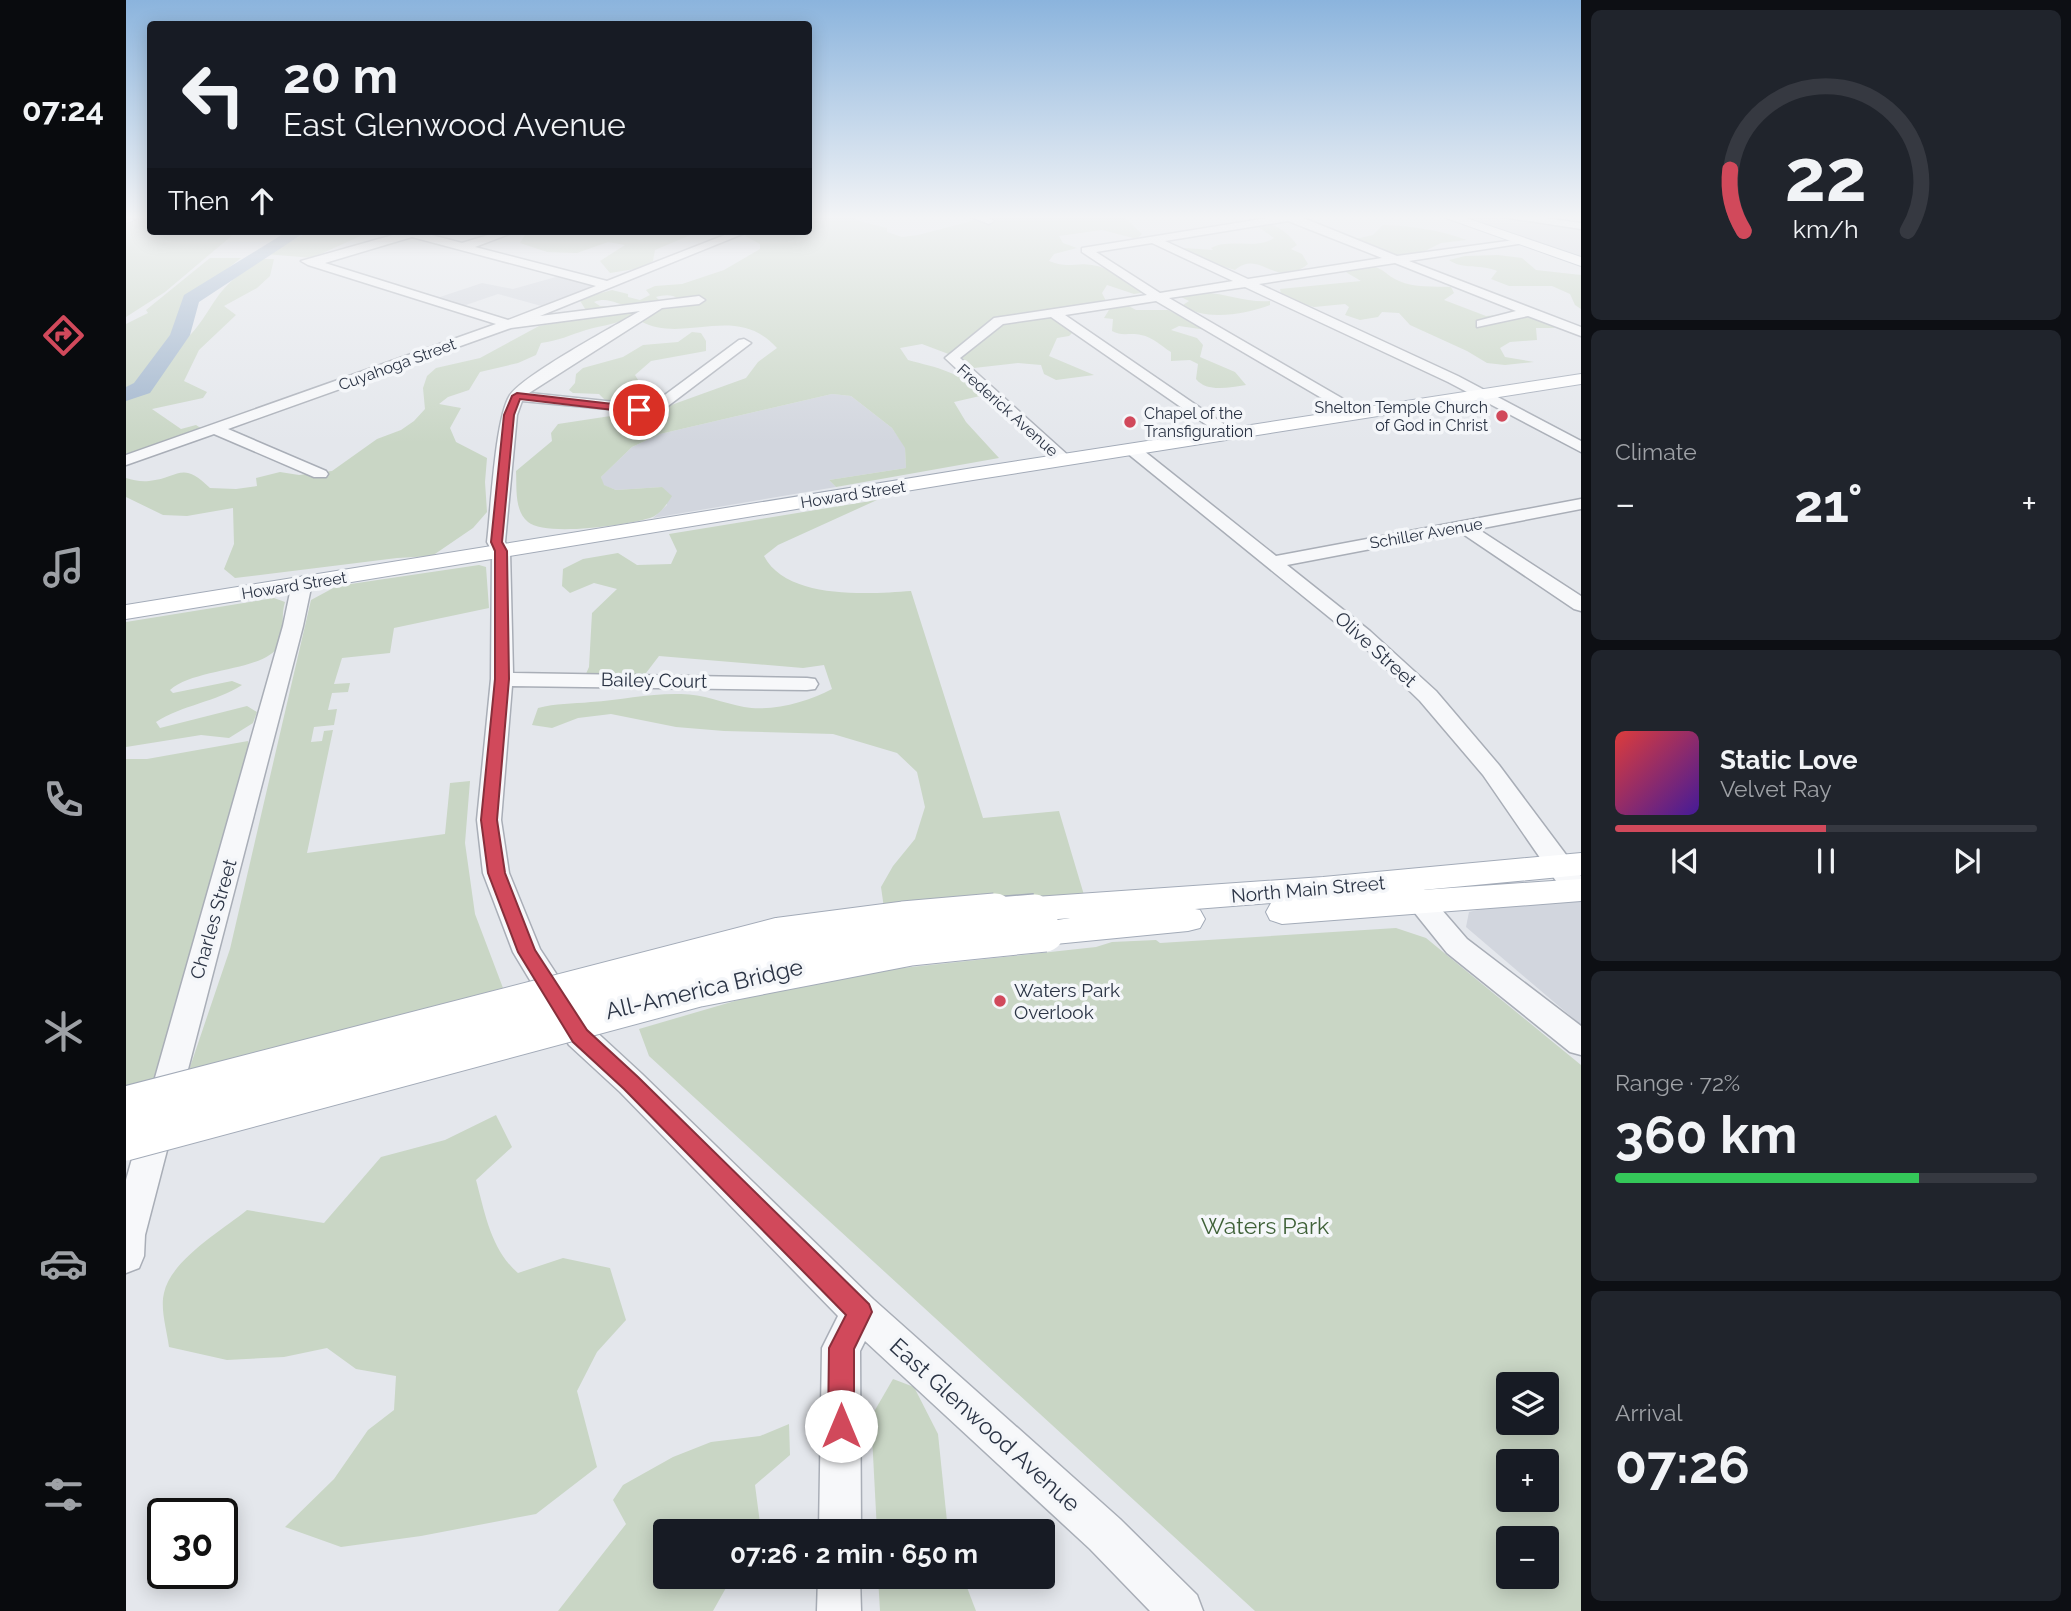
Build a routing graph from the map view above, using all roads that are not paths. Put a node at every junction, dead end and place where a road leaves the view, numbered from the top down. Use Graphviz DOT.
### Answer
graph roads {
  1 [pos="406,292"];
  2 [pos="589,292"];
  3 [pos="1150,292"];
  4 [pos="1183,292"];
  5 [pos="1266,292"];
  6 [pos="1476,292"];
  7 [pos="1156,296"];
  8 [pos="699,300"];
  9 [pos="659,305"];
  10 [pos="1053,312"];
  11 [pos="1527,312"];
  12 [pos="509,324"];
  13 [pos="1482,324"];
  14 [pos="1581,332"];
  15 [pos="744,343"];
  16 [pos="1581,379"];
  17 [pos="1483,395"];
  18 [pos="517,396"];
  19 [pos="1359,414"];
  20 [pos="215,429"];
  21 [pos="1229,434"];
  22 [pos="1581,447"];
  23 [pos="1133,450"];
  24 [pos="126,460"];
  25 [pos="1064,460"];
  26 [pos="320,474"];
  27 [pos="1581,504"];
  28 [pos="1464,527"];
  29 [pos="501,551"];
  30 [pos="1272,562"];
  31 [pos="302,583"];
  32 [pos="1581,605"];
  33 [pos="126,612"];
  34 [pos="502,679"];
  35 [pos="807,684"];
  36 [pos="1575,877"];
  37 [pos="1393,892"];
  38 [pos="1040,921"];
  39 [pos="1581,1043"];
  40 [pos="126,1105"];
  41 [pos="126,1142"];
  42 [pos="126,1256"];
  43 [pos="860,1312"];
  44 [pos="840,1519"];
  45 [pos="839,1589"];
  46 [pos="839,1611"];
  47 [pos="1181,1611"];
  1 -- 12 [label="street"];
  2 -- 12 [label="street, Cuyahoga Street"];
  3 -- 7 [label="street"];
  4 -- 7 [label="street, Frederick Avenue"];
  5 -- 17 [label="street"];
  6 -- 11 [label="street"];
  7 -- 10 [label="street, Frederick Avenue"];
  7 -- 19 [label="street"];
  8 -- 9 [label="street"];
  9 -- 12 [label="street"];
  9 -- 18 [label="street"];
  10 -- 21 [label="street"];
  10 -- 25 [label="street, Frederick Avenue"];
  11 -- 13 [label="street"];
  11 -- 14 [label="street"];
  12 -- 20 [label="street, Cuyahoga Street"];
  15 -- 18 [label="street"];
  16 -- 17 [label="main road, Howard Street"];
  17 -- 19 [label="main road, Howard Street"];
  17 -- 22 [label="street"];
  18 -- 29 [label="street, East Glenwood Avenue"];
  19 -- 21 [label="main road, Howard Street"];
  20 -- 24 [label="street, Cuyahoga Street"];
  20 -- 26 [label="street"];
  21 -- 23 [label="main road, Howard Street"];
  23 -- 25 [label="main road, Howard Street"];
  23 -- 30 [label="street, Olive Street"];
  25 -- 29 [label="main road, Howard Street"];
  27 -- 28 [label="street, Schiller Avenue"];
  28 -- 30 [label="street, Schiller Avenue"];
  28 -- 32 [label="street"];
  29 -- 31 [label="main road, Howard Street"];
  29 -- 34 [label="street, East Glenwood Avenue"];
  30 -- 36 [label="street, Olive Street"];
  31 -- 33 [label="main road, Howard Street"];
  31 -- 42 [label="street, Charles Street"];
  34 -- 35 [label="street, Bailey Court"];
  34 -- 43 [label="street, East Glenwood Avenue"];
  36 -- 37 [label="main road, North Main Street"];
  37 -- 38 [label="main road, North Main Street"];
  37 -- 39 [label="street"];
  38 -- 40 [label="main road, All-America Bridge, bridge"];
  38 -- 41 [label="main road, All-America Bridge, bridge"];
  43 -- 44 [label="street"];
  43 -- 47 [label="street, East Glenwood Avenue"];
  45 -- 46 [label="street"];
}
